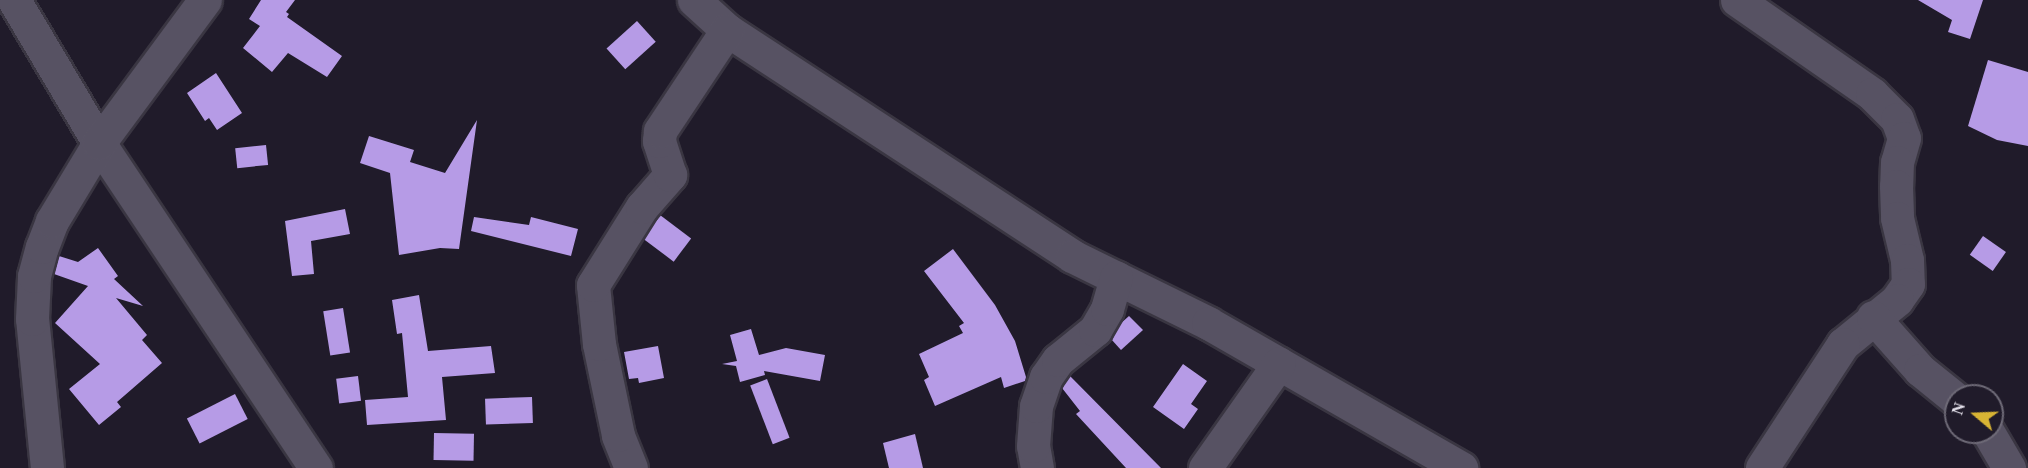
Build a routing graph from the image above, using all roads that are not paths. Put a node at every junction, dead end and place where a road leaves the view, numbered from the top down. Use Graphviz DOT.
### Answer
graph roads {
  1 [pos="14,0"];
  2 [pos="205,0"];
  3 [pos="694,0"];
  4 [pos="1737,0"];
  5 [pos="727,30"];
  6 [pos="99,143"];
  7 [pos="1116,277"];
  8 [pos="1873,317"];
  9 [pos="1279,363"];
  10 [pos="1944,389"];
  11 [pos="1995,444"];
  12 [pos="47,468"];
  13 [pos="316,468"];
  14 [pos="630,468"];
  15 [pos="1037,468"];
  16 [pos="1205,468"];
  17 [pos="1461,468"];
  18 [pos="1762,468"];
  19 [pos="2009,468"];
  1 -- 6 [label="street"];
  2 -- 6 [label="street"];
  3 -- 5 [label="street"];
  4 -- 8 [label="street"];
  5 -- 7 [label="street"];
  5 -- 14 [label="street"];
  6 -- 12 [label="street"];
  6 -- 13 [label="street"];
  7 -- 9 [label="street"];
  7 -- 15 [label="street"];
  8 -- 10 [label="street"];
  8 -- 18 [label="street"];
  9 -- 16 [label="street"];
  9 -- 17 [label="street"];
  11 -- 19 [label="street"];
}
